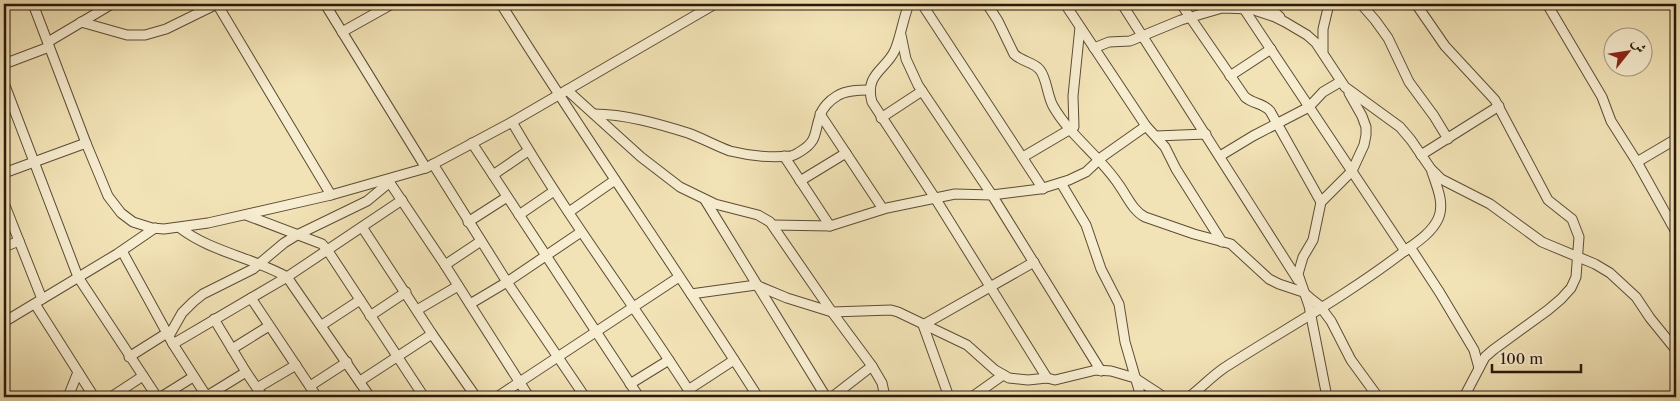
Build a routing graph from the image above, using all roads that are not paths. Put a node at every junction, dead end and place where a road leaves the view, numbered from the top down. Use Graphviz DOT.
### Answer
graph roads {
  1 [pos="33,4"];
  2 [pos="112,4"];
  3 [pos="217,4"];
  4 [pos="325,4"];
  5 [pos="392,4"];
  6 [pos="502,4"];
  7 [pos="715,4"];
  8 [pos="909,4"];
  9 [pos="922,4"];
  10 [pos="987,4"];
  11 [pos="1065,4"];
  12 [pos="1122,4"];
  13 [pos="1182,4"];
  14 [pos="1266,4"];
  15 [pos="1329,4"];
  16 [pos="1361,4"];
  17 [pos="1416,4"];
  18 [pos="1547,4"];
  19 [pos="1241,6"];
  20 [pos="1190,17"];
  21 [pos="82,22"];
  22 [pos="1286,22"];
  23 [pos="1080,27"];
  24 [pos="901,30"];
  25 [pos="342,32"];
  26 [pos="1143,36"];
  27 [pos="49,45"];
  28 [pos="1094,48"];
  29 [pos="1271,49"];
  30 [pos="1323,52"];
  31 [pos="4,64"];
  32 [pos="1230,76"];
  33 [pos="4,83"];
  34 [pos="1344,85"];
  35 [pos="567,90"];
  36 [pos="870,90"];
  37 [pos="922,90"];
  38 [pos="558,95"];
  39 [pos="1499,106"];
  40 [pos="1310,107"];
  41 [pos="594,114"];
  42 [pos="820,114"];
  43 [pos="881,118"];
  44 [pos="512,122"];
  45 [pos="1277,124"];
  46 [pos="1146,126"];
  47 [pos="1071,130"];
  48 [pos="1206,134"];
  49 [pos="1156,136"];
  50 [pos="1448,139"];
  51 [pos="1676,139"];
  52 [pos="86,143"];
  53 [pos="472,143"];
  54 [pos="528,151"];
  55 [pos="846,153"];
  56 [pos="1421,155"];
  57 [pos="784,156"];
  58 [pos="1220,156"];
  59 [pos="1023,157"];
  60 [pos="1099,160"];
  61 [pos="34,161"];
  62 [pos="1637,162"];
  63 [pos="429,166"];
  64 [pos="1431,169"];
  65 [pos="1352,171"];
  66 [pos="4,173"];
  67 [pos="493,175"];
  68 [pos="615,180"];
  69 [pos="389,181"];
  70 [pos="800,181"];
  71 [pos="1061,183"];
  72 [pos="1042,189"];
  73 [pos="554,191"];
  74 [pos="331,195"];
  75 [pos="992,195"];
  76 [pos="507,197"];
  77 [pos="935,198"];
  78 [pos="402,200"];
  79 [pos="705,200"];
  80 [pos="1321,202"];
  81 [pos="4,203"];
  82 [pos="883,209"];
  83 [pos="569,212"];
  84 [pos="246,214"];
  85 [pos="519,215"];
  86 [pos="468,222"];
  87 [pos="773,225"];
  88 [pos="830,226"];
  89 [pos="362,227"];
  90 [pos="155,228"];
  91 [pos="180,228"];
  92 [pos="581,232"];
  93 [pos="1676,232"];
  94 [pos="297,235"];
  95 [pos="481,241"];
  96 [pos="19,242"];
  97 [pos="1222,242"];
  98 [pos="4,247"];
  99 [pos="1407,249"];
  100 [pos="122,251"];
  101 [pos="328,251"];
  102 [pos="546,256"];
  103 [pos="1577,256"];
  104 [pos="1034,262"];
  105 [pos="260,264"];
  106 [pos="445,265"];
  107 [pos="78,276"];
  108 [pos="287,277"];
  109 [pos="679,277"];
  110 [pos="507,282"];
  111 [pos="1300,282"];
  112 [pos="756,285"];
  113 [pos="458,286"];
  114 [pos="989,287"];
  115 [pos="406,292"];
  116 [pos="1304,292"];
  117 [pos="691,294"];
  118 [pos="251,298"];
  119 [pos="360,300"];
  120 [pos="38,302"];
  121 [pos="470,304"];
  122 [pos="634,307"];
  123 [pos="1321,308"];
  124 [pos="417,310"];
  125 [pos="4,311"];
  126 [pos="832,312"];
  127 [pos="1311,315"];
  128 [pos="370,316"];
  129 [pos="214,319"];
  130 [pos="6,321"];
  131 [pos="322,325"];
  132 [pos="923,325"];
  133 [pos="269,326"];
  134 [pos="595,333"];
  135 [pos="432,334"];
  136 [pos="170,338"];
  137 [pos="232,349"];
  138 [pos="1676,350"];
  139 [pos="130,357"];
  140 [pos="398,357"];
  141 [pos="557,357"];
  142 [pos="669,360"];
  143 [pos="734,360"];
  144 [pos="347,362"];
  145 [pos="296,365"];
  146 [pos="872,366"];
  147 [pos="1479,368"];
  148 [pos="1101,371"];
  149 [pos="78,372"];
  150 [pos="246,372"];
  151 [pos="1003,375"];
  152 [pos="143,376"];
  153 [pos="193,377"];
  154 [pos="1047,378"];
  155 [pos="1135,378"];
  156 [pos="360,381"];
  157 [pos="519,383"];
  158 [pos="630,384"];
  159 [pos="310,386"];
  160 [pos="257,388"];
  161 [pos="691,394"];
  162 [pos="68,397"];
  163 [pos="94,397"];
  164 [pos="111,397"];
  165 [pos="157,397"];
  166 [pos="161,397"];
  167 [pos="207,397"];
  168 [pos="263,397"];
  169 [pos="317,397"];
  170 [pos="370,397"];
  171 [pos="424,397"];
  172 [pos="476,397"];
  173 [pos="497,397"];
  174 [pos="529,397"];
  175 [pos="585,397"];
  176 [pos="638,397"];
  177 [pos="758,397"];
  178 [pos="826,397"];
  179 [pos="832,397"];
  180 [pos="885,397"];
  181 [pos="949,397"];
  182 [pos="972,397"];
  183 [pos="1141,397"];
  184 [pos="1164,397"];
  185 [pos="1189,397"];
  186 [pos="1327,397"];
  187 [pos="1378,397"];
  188 [pos="1464,397"];
  1 -- 27 [label="street"];
  2 -- 21 [label="street"];
  3 -- 21 [label="street"];
  3 -- 74 [label="street"];
  4 -- 25 [label="street"];
  5 -- 25 [label="street"];
  6 -- 38 [label="street"];
  7 -- 35 [label="street"];
  8 -- 24 [label="street"];
  9 -- 59 [label="street"];
  10 -- 47 [label="street"];
  11 -- 23 [label="street"];
  12 -- 26 [label="street"];
  13 -- 20 [label="street"];
  14 -- 22 [label="street"];
  15 -- 30 [label="street"];
  16 -- 50 [label="street"];
  17 -- 39 [label="street"];
  18 -- 62 [label="street"];
  19 -- 20 [label="street"];
  19 -- 22 [label="street"];
  19 -- 29 [label="street"];
  20 -- 26 [label="street"];
  20 -- 32 [label="street"];
  21 -- 27 [label="street"];
  22 -- 30 [label="street"];
  23 -- 28 [label="street"];
  23 -- 47 [label="street"];
  24 -- 36 [label="street"];
  24 -- 37 [label="street"];
  25 -- 63 [label="street"];
  26 -- 28 [label="street"];
  26 -- 48 [label="street"];
  27 -- 31 [label="street"];
  27 -- 52 [label="street"];
  28 -- 46 [label="street"];
  29 -- 32 [label="street"];
  29 -- 40 [label="street"];
  30 -- 34 [label="street"];
  32 -- 45 [label="street"];
  33 -- 61 [label="street"];
  34 -- 40 [label="street"];
  34 -- 56 [label="street"];
  34 -- 65 [label="street"];
  35 -- 38 [label="street"];
  35 -- 41 [label="street"];
  36 -- 42 [label="street"];
  36 -- 43 [label="street"];
  37 -- 43 [label="street"];
  37 -- 75 [label="street"];
  38 -- 44 [label="street"];
  38 -- 68 [label="street"];
  39 -- 50 [label="street"];
  39 -- 103 [label="street"];
  40 -- 45 [label="street"];
  40 -- 65 [label="street"];
  41 -- 57 [label="street"];
  41 -- 79 [label="street"];
  42 -- 55 [label="street"];
  42 -- 57 [label="street"];
  43 -- 77 [label="street"];
  44 -- 53 [label="street"];
  44 -- 54 [label="street"];
  45 -- 58 [label="street"];
  45 -- 80 [label="street"];
  46 -- 49 [label="street"];
  46 -- 60 [label="street"];
  47 -- 59 [label="street"];
  47 -- 60 [label="street"];
  48 -- 49 [label="street"];
  48 -- 58 [label="street"];
  49 -- 97 [label="street"];
  50 -- 56 [label="street"];
  51 -- 62 [label="street"];
  52 -- 61 [label="street"];
  52 -- 90 [label="street"];
  53 -- 63 [label="street"];
  53 -- 67 [label="street"];
  54 -- 67 [label="street"];
  54 -- 73 [label="street"];
  55 -- 70 [label="street"];
  55 -- 82 [label="street"];
  56 -- 64 [label="street"];
  57 -- 70 [label="street"];
  58 -- 111 [label="street"];
  59 -- 72 [label="street"];
  60 -- 71 [label="street"];
  60 -- 97 [label="street"];
  61 -- 66 [label="street"];
  61 -- 107 [label="street"];
  62 -- 93 [label="street"];
  63 -- 69 [label="street"];
  63 -- 86 [label="street"];
  64 -- 99 [label="street"];
  64 -- 103 [label="street"];
  65 -- 80 [label="street"];
  65 -- 99 [label="street"];
  67 -- 76 [label="street"];
  68 -- 83 [label="street"];
  68 -- 109 [label="street"];
  69 -- 74 [label="street"];
  69 -- 78 [label="street"];
  69 -- 94 [label="street"];
  70 -- 88 [label="street"];
  71 -- 72 [label="street"];
  71 -- 155 [label="street"];
  72 -- 75 [label="street"];
  73 -- 83 [label="street"];
  73 -- 85 [label="street"];
  74 -- 84 [label="street"];
  75 -- 77 [label="street"];
  75 -- 104 [label="street"];
  76 -- 85 [label="street"];
  76 -- 86 [label="street"];
  77 -- 82 [label="street"];
  77 -- 114 [label="street"];
  78 -- 89 [label="street"];
  78 -- 106 [label="street"];
  79 -- 87 [label="street"];
  79 -- 112 [label="street"];
  80 -- 111 [label="street"];
  81 -- 96 [label="street"];
  82 -- 88 [label="street"];
  83 -- 92 [label="street"];
  84 -- 91 [label="street"];
  84 -- 94 [label="street"];
  85 -- 102 [label="street"];
  86 -- 95 [label="street"];
  87 -- 88 [label="street"];
  87 -- 126 [label="street"];
  89 -- 101 [label="street"];
  89 -- 115 [label="street"];
  90 -- 91 [label="street"];
  90 -- 100 [label="street"];
  91 -- 105 [label="street"];
  92 -- 102 [label="street"];
  92 -- 122 [label="street"];
  94 -- 101 [label="street"];
  94 -- 105 [label="street"];
  95 -- 106 [label="street"];
  95 -- 110 [label="street"];
  96 -- 98 [label="street"];
  96 -- 120 [label="street"];
  97 -- 116 [label="street"];
  99 -- 123 [label="street"];
  99 -- 147 [label="street"];
  100 -- 107 [label="street"];
  100 -- 136 [label="street"];
  101 -- 108 [label="street"];
  101 -- 119 [label="street"];
  102 -- 110 [label="street"];
  102 -- 134 [label="street"];
  103 -- 138 [label="street"];
  103 -- 147 [label="street"];
  104 -- 114 [label="street"];
  104 -- 148 [label="street"];
  105 -- 108 [label="street"];
  105 -- 136 [label="street"];
  106 -- 113 [label="street"];
  107 -- 120 [label="street"];
  107 -- 139 [label="street"];
  108 -- 118 [label="street"];
  108 -- 131 [label="street"];
  109 -- 117 [label="street"];
  109 -- 122 [label="street"];
  110 -- 121 [label="street"];
  110 -- 141 [label="street"];
  111 -- 116 [label="street"];
  112 -- 117 [label="street"];
  112 -- 126 [label="street"];
  112 -- 178 [label="street"];
  113 -- 121 [label="street"];
  113 -- 124 [label="street"];
  114 -- 132 [label="street"];
  114 -- 154 [label="street"];
  115 -- 124 [label="street"];
  115 -- 128 [label="street"];
  116 -- 123 [label="street"];
  116 -- 127 [label="street"];
  117 -- 143 [label="street"];
  118 -- 129 [label="street"];
  118 -- 133 [label="street"];
  119 -- 128 [label="street"];
  119 -- 131 [label="street"];
  120 -- 130 [label="street"];
  120 -- 149 [label="street"];
  121 -- 157 [label="street"];
  122 -- 134 [label="street"];
  122 -- 142 [label="street"];
  123 -- 127 [label="street"];
  123 -- 187 [label="street"];
  124 -- 135 [label="street"];
  125 -- 130 [label="street"];
  126 -- 132 [label="street"];
  126 -- 146 [label="street"];
  127 -- 185 [label="street"];
  127 -- 186 [label="street"];
  128 -- 140 [label="street"];
  129 -- 136 [label="street"];
  129 -- 137 [label="street"];
  131 -- 144 [label="street"];
  132 -- 151 [label="street"];
  132 -- 181 [label="street"];
  133 -- 137 [label="street"];
  133 -- 145 [label="street"];
  134 -- 141 [label="street"];
  134 -- 158 [label="street"];
  135 -- 140 [label="street"];
  135 -- 172 [label="street"];
  136 -- 139 [label="street"];
  136 -- 153 [label="street"];
  137 -- 150 [label="street"];
  139 -- 152 [label="street"];
  140 -- 156 [label="street"];
  140 -- 171 [label="street"];
  141 -- 157 [label="street"];
  141 -- 175 [label="street"];
  142 -- 158 [label="street"];
  142 -- 161 [label="street"];
  143 -- 161 [label="street"];
  143 -- 177 [label="street"];
  144 -- 156 [label="street"];
  144 -- 159 [label="street"];
  145 -- 159 [label="street"];
  145 -- 160 [label="street"];
  146 -- 179 [label="street"];
  146 -- 180 [label="street"];
  147 -- 188 [label="street"];
  148 -- 154 [label="street"];
  148 -- 155 [label="street"];
  149 -- 162 [label="street"];
  149 -- 163 [label="street"];
  150 -- 160 [label="street"];
  150 -- 167 [label="street"];
  151 -- 154 [label="street"];
  151 -- 182 [label="street"];
  152 -- 164 [label="street"];
  152 -- 165 [label="street"];
  153 -- 166 [label="street"];
  153 -- 167 [label="street"];
  155 -- 183 [label="street"];
  155 -- 184 [label="street"];
  156 -- 170 [label="street"];
  157 -- 173 [label="street"];
  157 -- 174 [label="street"];
  158 -- 176 [label="street"];
  159 -- 169 [label="street"];
  160 -- 168 [label="street"];
}
